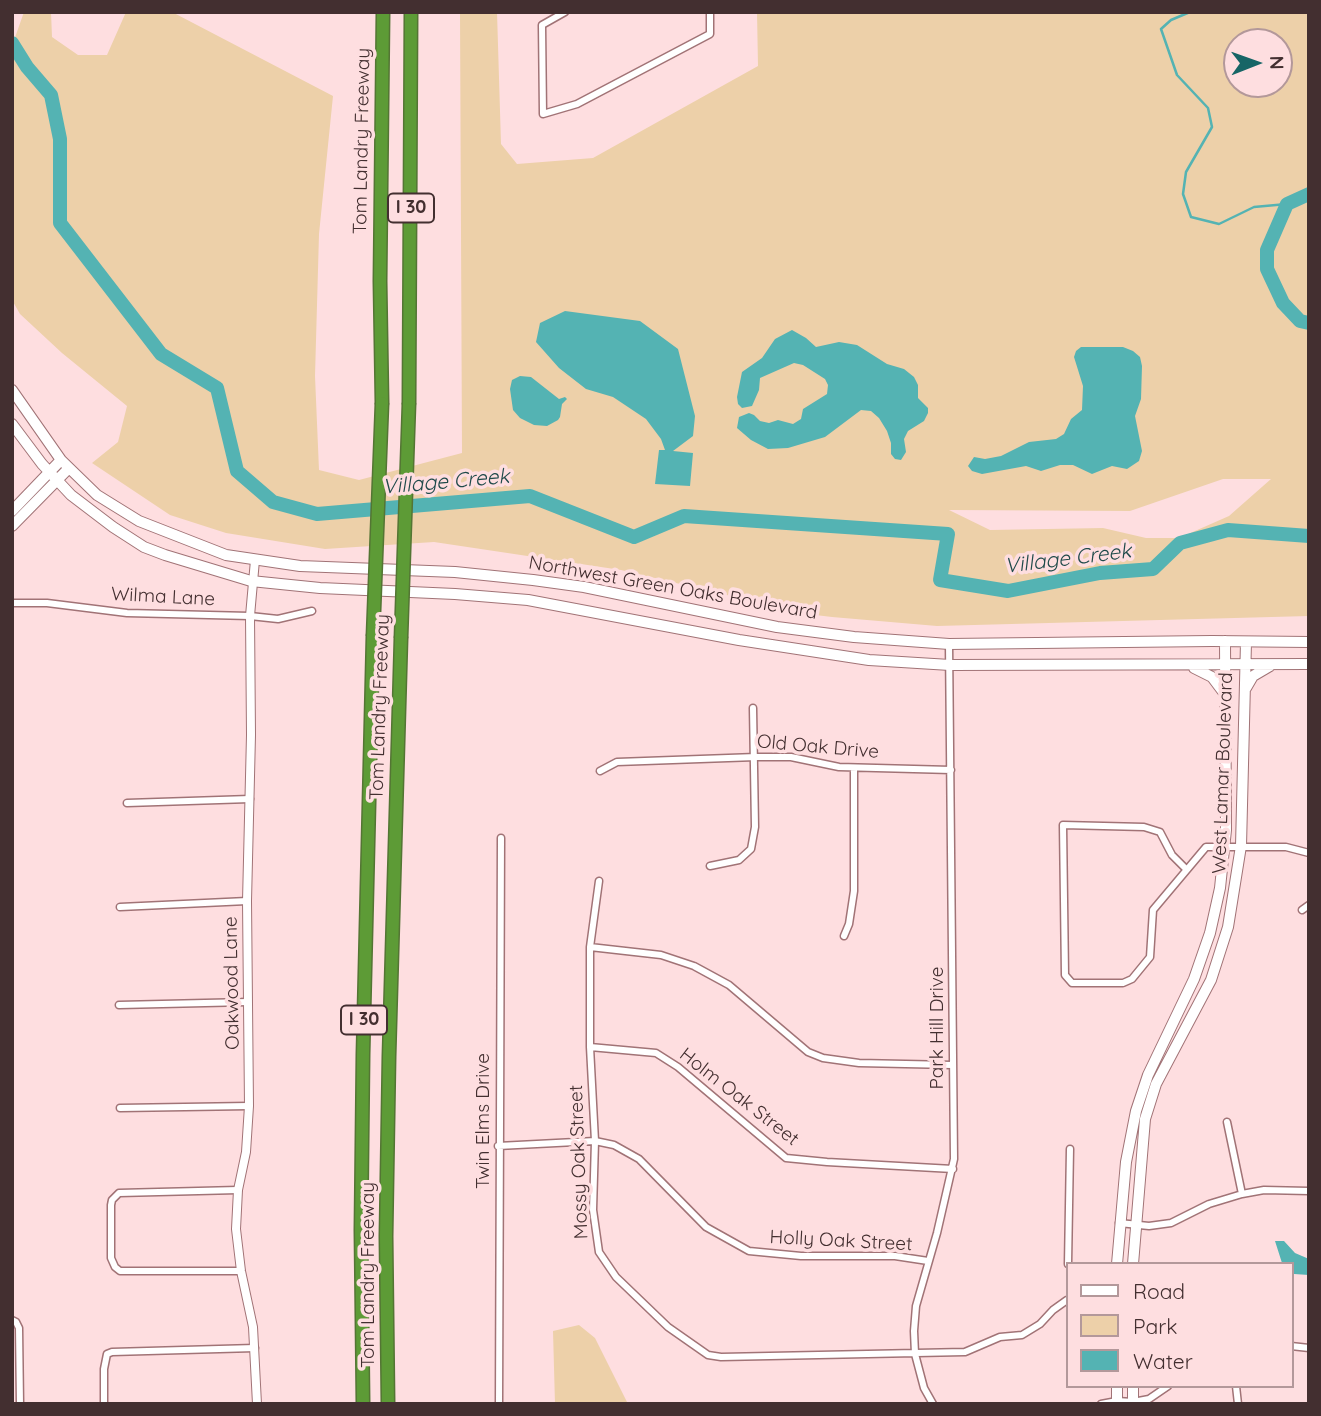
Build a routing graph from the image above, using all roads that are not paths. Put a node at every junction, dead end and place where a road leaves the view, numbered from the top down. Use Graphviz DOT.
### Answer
graph roads {
  1 [pos="383,12"];
  2 [pos="411,12"];
  3 [pos="565,12"];
  4 [pos="710,12"];
  5 [pos="12,390"];
  6 [pos="12,424"];
  7 [pos="65,464"];
  8 [pos="53,476"];
  9 [pos="12,511"];
  10 [pos="12,526"];
  11 [pos="255,560"];
  12 [pos="251,581"];
  13 [pos="12,603"];
  14 [pos="312,611"];
  15 [pos="250,616"];
  16 [pos="1224,641"];
  17 [pos="1246,642"];
  18 [pos="1309,642"];
  19 [pos="949,644"];
  20 [pos="1272,664"];
  21 [pos="1309,664"];
  22 [pos="950,665"];
  23 [pos="1183,665"];
  24 [pos="1224,665"];
  25 [pos="1245,665"];
  26 [pos="1225,694"];
  27 [pos="1244,695"];
  28 [pos="753,708"];
  29 [pos="755,757"];
  30 [pos="854,768"];
  31 [pos="951,770"];
  32 [pos="600,771"];
  33 [pos="250,799"];
  34 [pos="127,803"];
  35 [pos="501,838"];
  36 [pos="1241,846"];
  37 [pos="1225,847"];
  38 [pos="1309,853"];
  39 [pos="710,866"];
  40 [pos="1186,869"];
  41 [pos="598,881"];
  42 [pos="247,901"];
  43 [pos="1309,905"];
  44 [pos="120,907"];
  45 [pos="1302,910"];
  46 [pos="844,936"];
  47 [pos="590,947"];
  48 [pos="247,1002"];
  49 [pos="119,1005"];
  50 [pos="590,1046"];
  51 [pos="952,1065"];
  52 [pos="248,1106"];
  53 [pos="120,1108"];
  54 [pos="1227,1122"];
  55 [pos="595,1141"];
  56 [pos="498,1146"];
  57 [pos="1070,1149"];
  58 [pos="953,1169"];
  59 [pos="238,1190"];
  60 [pos="1309,1191"];
  61 [pos="1242,1194"];
  62 [pos="1119,1223"];
  63 [pos="1134,1224"];
  64 [pos="928,1261"];
  65 [pos="1068,1262"];
  66 [pos="1116,1262"];
  67 [pos="1133,1262"];
  68 [pos="241,1271"];
  69 [pos="1066,1301"];
  70 [pos="14,1321"];
  71 [pos="255,1348"];
  72 [pos="915,1354"];
  73 [pos="1165,1388"];
  74 [pos="1117,1402"];
  75 [pos="1133,1403"];
  76 [pos="20,1404"];
  77 [pos="104,1404"];
  78 [pos="257,1404"];
  79 [pos="363,1404"];
  80 [pos="388,1404"];
  81 [pos="499,1404"];
  82 [pos="933,1404"];
  83 [pos="1101,1404"];
  1 -- 79 [label="highway, Tom Landry Freeway / I 30, bridge"];
  2 -- 80 [label="highway, Tom Landry Freeway / I 30, bridge"];
  3 -- 4 [label="street"];
  5 -- 7 [label="main road, Northwest Green Oaks Boulevard"];
  6 -- 8 [label="main road, Northwest Green Oaks Boulevard"];
  7 -- 8 [label="main road"];
  7 -- 11 [label="main road, Northwest Green Oaks Boulevard"];
  8 -- 9 [label="main road"];
  8 -- 10 [label="main road"];
  8 -- 12 [label="main road, Northwest Green Oaks Boulevard"];
  11 -- 12 [label="street, Oakwood Lane"];
  11 -- 19 [label="main road, Northwest Green Oaks Boulevard"];
  12 -- 15 [label="street, Oakwood Lane"];
  12 -- 22 [label="main road, Northwest Green Oaks Boulevard"];
  13 -- 15 [label="street, Wilma Lane"];
  14 -- 15 [label="street, Wilma Lane"];
  15 -- 33 [label="street, Oakwood Lane"];
  16 -- 17 [label="main road, Northwest Green Oaks Boulevard"];
  16 -- 19 [label="main road, Northwest Green Oaks Boulevard"];
  16 -- 24 [label="main road, West Lamar Boulevard"];
  17 -- 18 [label="main road, Northwest Green Oaks Boulevard"];
  17 -- 25 [label="main road, West Lamar Boulevard"];
  19 -- 22 [label="street, Park Hill Drive"];
  20 -- 21 [label="main road, Northwest Green Oaks Boulevard"];
  20 -- 25 [label="main road, Northwest Green Oaks Boulevard"];
  20 -- 27 [label="main road"];
  22 -- 23 [label="main road, Northwest Green Oaks Boulevard"];
  22 -- 31 [label="street, Park Hill Drive"];
  23 -- 24 [label="main road, Northwest Green Oaks Boulevard"];
  23 -- 26 [label="main road"];
  24 -- 25 [label="main road, Northwest Green Oaks Boulevard"];
  24 -- 26 [label="main road, West Lamar Boulevard"];
  25 -- 27 [label="main road, West Lamar Boulevard"];
  26 -- 37 [label="main road, West Lamar Boulevard"];
  27 -- 36 [label="main road, West Lamar Boulevard"];
  28 -- 29 [label="street"];
  29 -- 30 [label="street, Old Oak Drive"];
  29 -- 32 [label="street, Old Oak Drive"];
  29 -- 39 [label="street"];
  30 -- 31 [label="street, Old Oak Drive"];
  30 -- 46 [label="street"];
  31 -- 51 [label="street, Park Hill Drive"];
  33 -- 34 [label="street"];
  33 -- 42 [label="street, Oakwood Lane"];
  35 -- 56 [label="street, Twin Elms Drive"];
  36 -- 37 [label="street"];
  36 -- 38 [label="street"];
  36 -- 63 [label="main road, West Lamar Boulevard"];
  37 -- 40 [label="street"];
  37 -- 62 [label="main road, West Lamar Boulevard"];
  40 -- 40 [label="street"];
  41 -- 47 [label="street, Mossy Oak Street"];
  42 -- 44 [label="street"];
  42 -- 48 [label="street, Oakwood Lane"];
  43 -- 45 [label="street"];
  47 -- 50 [label="street, Mossy Oak Street"];
  47 -- 51 [label="street"];
  48 -- 49 [label="street"];
  48 -- 52 [label="street, Oakwood Lane"];
  50 -- 55 [label="street, Mossy Oak Street"];
  50 -- 58 [label="street, Holm Oak Street"];
  51 -- 58 [label="street, Park Hill Drive"];
  52 -- 53 [label="street"];
  52 -- 59 [label="street, Oakwood Lane"];
  54 -- 61 [label="street"];
  55 -- 56 [label="street, Holly Oak Street"];
  55 -- 64 [label="street, Holly Oak Street"];
  55 -- 72 [label="street, Mossy Oak Street"];
  56 -- 81 [label="street, Twin Elms Drive"];
  57 -- 65 [label="street"];
  58 -- 64 [label="street, Park Hill Drive"];
  59 -- 68 [label="street, Oakwood Lane"];
  59 -- 68 [label="street"];
  60 -- 61 [label="street"];
  61 -- 63 [label="street"];
  62 -- 63 [label="street"];
  62 -- 66 [label="main road, West Lamar Boulevard"];
  63 -- 67 [label="main road, West Lamar Boulevard"];
  64 -- 72 [label="street, Park Hill Drive"];
  68 -- 71 [label="street, Oakwood Lane"];
  69 -- 72 [label="street, Mossy Oak Street"];
  70 -- 76 [label="street"];
  71 -- 77 [label="street"];
  71 -- 78 [label="street, Oakwood Lane"];
  72 -- 82 [label="street, Park Hill Drive"];
  73 -- 75 [label="street"];
  74 -- 75 [label="street"];
  74 -- 83 [label="street"];
}
